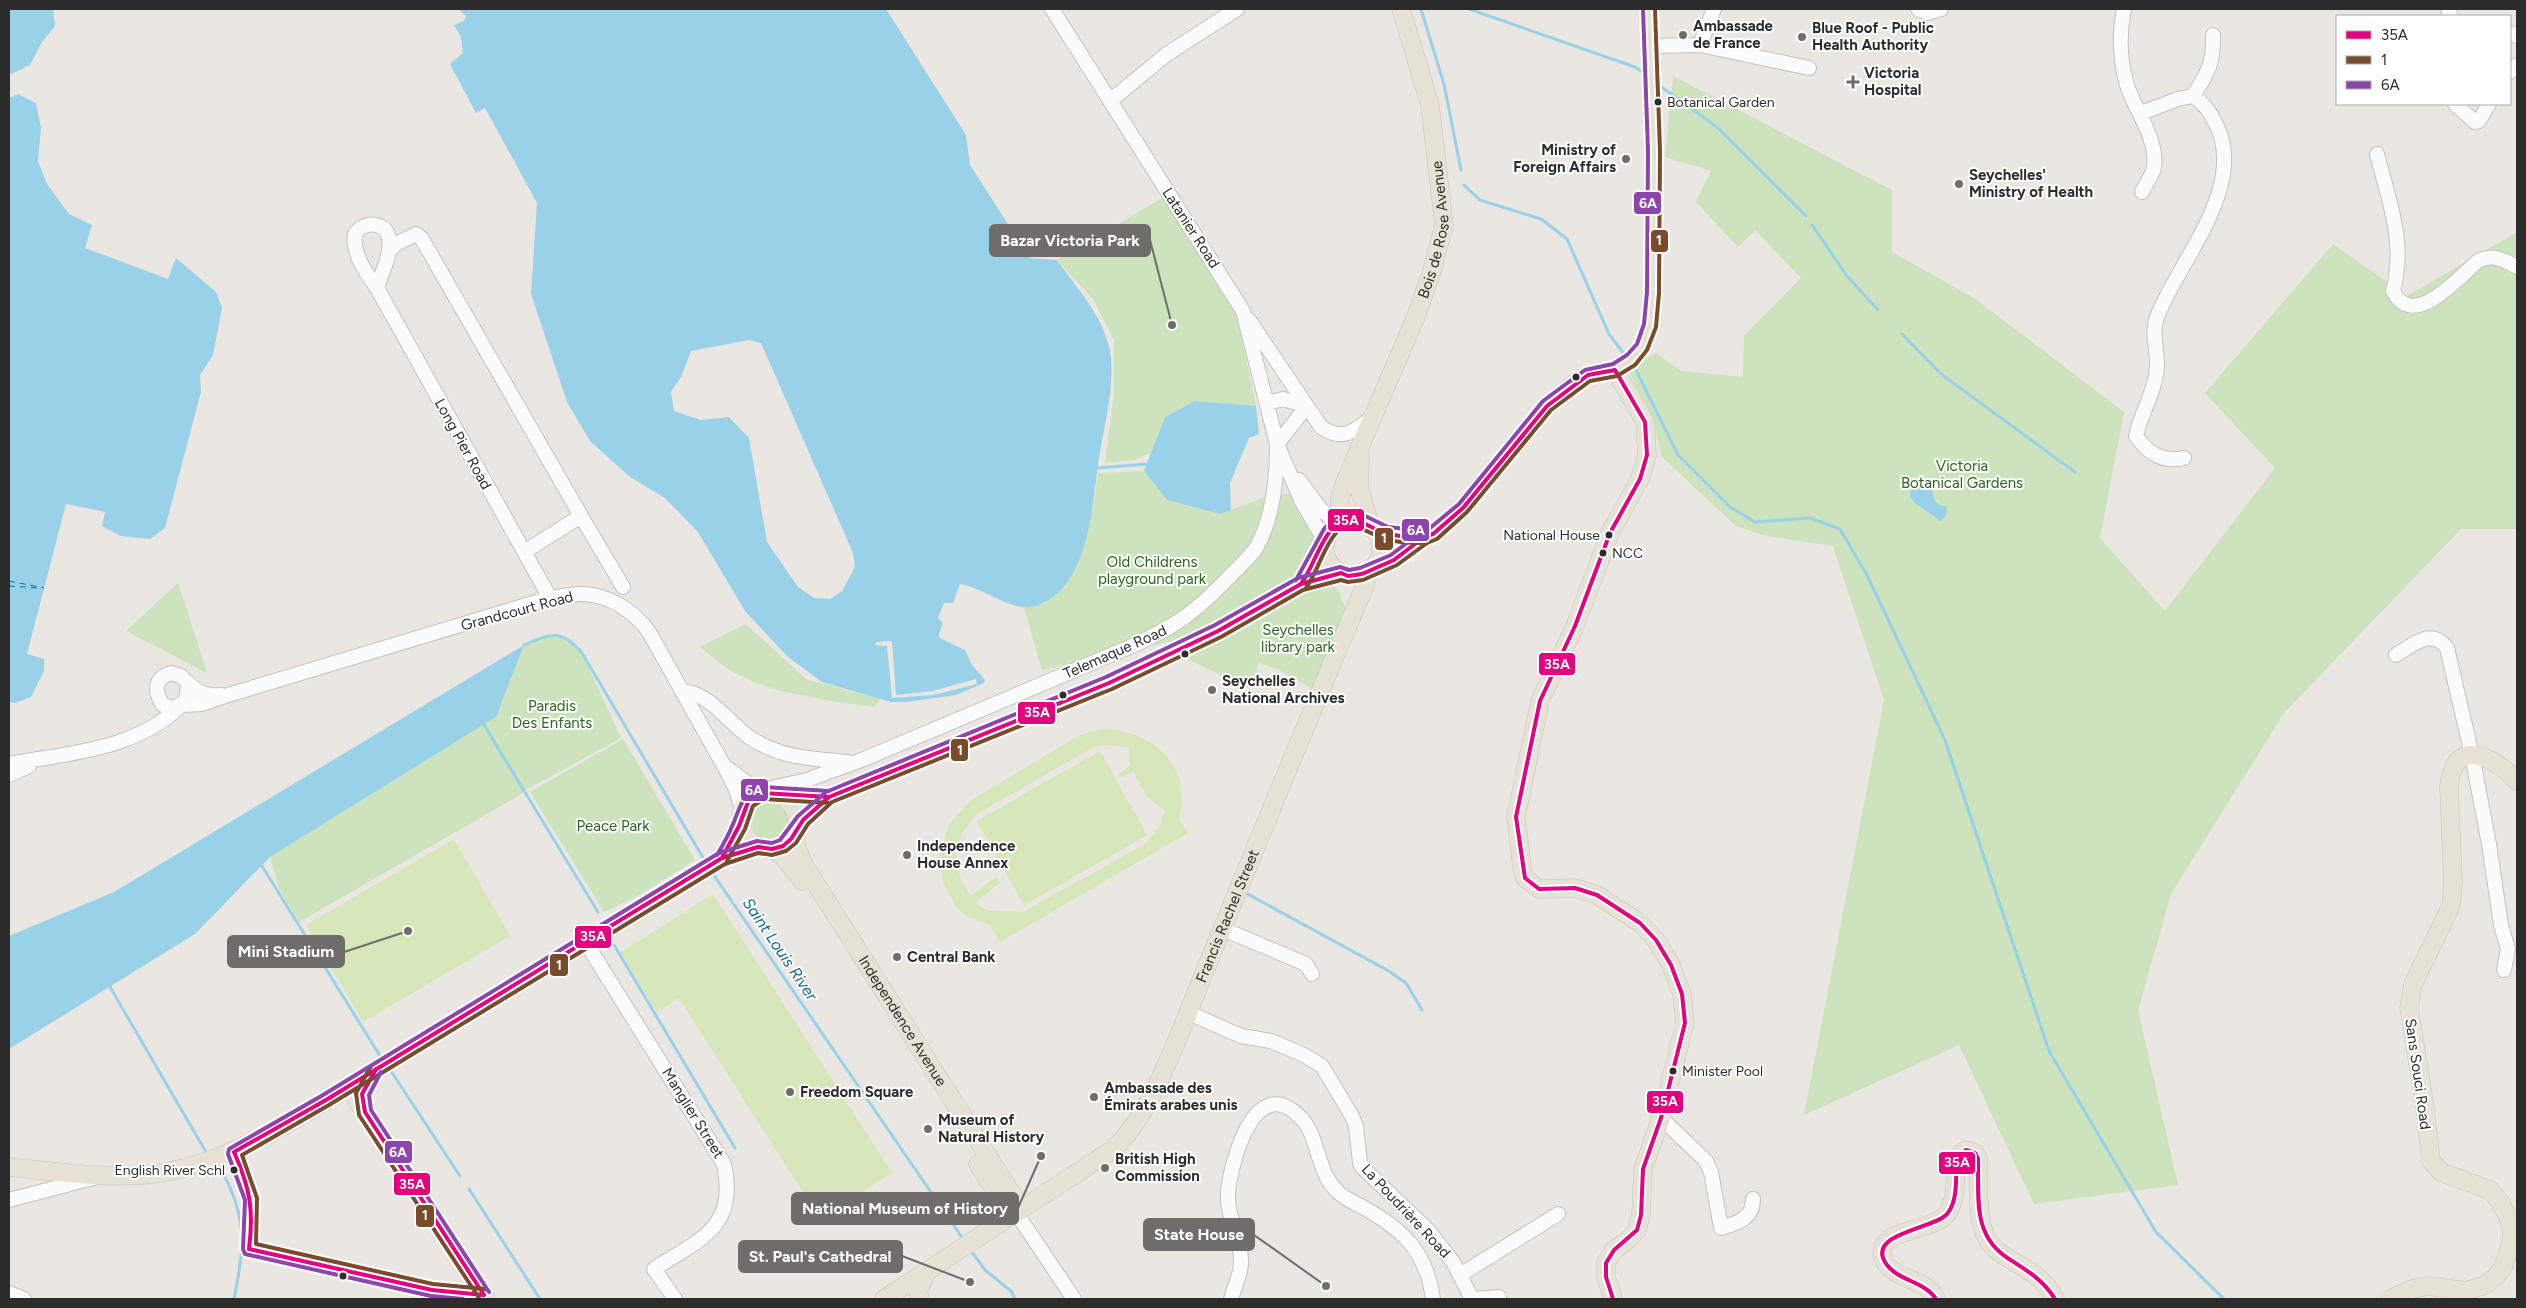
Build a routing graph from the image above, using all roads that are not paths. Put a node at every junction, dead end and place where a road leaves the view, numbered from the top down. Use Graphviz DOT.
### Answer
graph roads {
  1 [pos="1052,9"];
  2 [pos="1237,9"];
  3 [pos="1401,9"];
  4 [pos="1649,9"];
  5 [pos="1714,9"];
  6 [pos="1918,9"];
  7 [pos="1940,9"];
  8 [pos="2124,9"];
  9 [pos="2213,35"];
  10 [pos="1700,45"];
  11 [pos="1650,46"];
  12 [pos="1810,68"];
  13 [pos="2193,96"];
  14 [pos="1110,101"];
  15 [pos="2456,105"];
  16 [pos="2488,105"];
  17 [pos="2141,113"];
  18 [pos="2377,154"];
  19 [pos="2142,192"];
  20 [pos="389,252"];
  21 [pos="2517,267"];
  22 [pos="377,288"];
  23 [pos="1243,311"];
  24 [pos="1615,370"];
  25 [pos="1267,403"];
  26 [pos="1307,406"];
  27 [pos="1372,417"];
  28 [pos="1362,442"];
  29 [pos="1277,444"];
  30 [pos="2184,458"];
  31 [pos="1288,466"];
  32 [pos="581,516"];
  33 [pos="1339,522"];
  34 [pos="1372,527"];
  35 [pos="1424,537"];
  36 [pos="1326,541"];
  37 [pos="524,552"];
  38 [pos="1371,570"];
  39 [pos="1341,573"];
  40 [pos="1301,584"];
  41 [pos="623,587"];
  42 [pos="550,598"];
  43 [pos="2396,655"];
  44 [pos="188,685"];
  45 [pos="684,691"];
  46 [pos="228,695"];
  47 [pos="160,700"];
  48 [pos="182,705"];
  49 [pos="133,737"];
  50 [pos="2472,755"];
  51 [pos="50,757"];
  52 [pos="854,763"];
  53 [pos="9,764"];
  54 [pos="724,766"];
  55 [pos="9,775"];
  56 [pos="2517,781"];
  57 [pos="767,793"];
  58 [pos="829,797"];
  59 [pos="741,817"];
  60 [pos="797,827"];
  61 [pos="765,848"];
  62 [pos="719,860"];
  63 [pos="1223,929"];
  64 [pos="586,943"];
  65 [pos="2504,970"];
  66 [pos="1312,974"];
  67 [pos="1189,1013"];
  68 [pos="376,1070"];
  69 [pos="348,1086"];
  70 [pos="326,1100"];
  71 [pos="365,1112"];
  72 [pos="1661,1118"];
  73 [pos="9,1167"];
  74 [pos="105,1174"];
  75 [pos="1753,1199"];
  76 [pos="9,1200"];
  77 [pos="1558,1214"];
  78 [pos="1018,1216"];
  79 [pos="927,1272"];
  80 [pos="1460,1275"];
  81 [pos="9,1293"];
  82 [pos="1498,1297"];
  83 [pos="24,1299"];
  84 [pos="486,1299"];
  85 [pos="675,1299"];
  86 [pos="885,1299"];
  87 [pos="912,1299"];
  88 [pos="920,1299"];
  89 [pos="1074,1299"];
  90 [pos="1231,1299"];
  91 [pos="1433,1299"];
  92 [pos="1613,1299"];
  93 [pos="1936,1299"];
  94 [pos="2055,1299"];
  95 [pos="2390,1299"];
  1 -- 14 [label="street, Latanier Road"];
  2 -- 14 [label="street"];
  3 -- 27 [label="main road, Bois de Rose Avenue"];
  4 -- 11 [label="main road"];
  5 -- 10 [label="street"];
  6 -- 7 [label="street"];
  8 -- 17 [label="street"];
  9 -- 13 [label="street"];
  10 -- 11 [label="street"];
  10 -- 12 [label="street"];
  11 -- 24 [label="main road"];
  13 -- 17 [label="street"];
  13 -- 30 [label="street"];
  14 -- 23 [label="street, Latanier Road"];
  15 -- 16 [label="street"];
  17 -- 19 [label="street"];
  18 -- 21 [label="street"];
  20 -- 22 [label="street"];
  20 -- 22 [label="street, Long Pier Road"];
  20 -- 32 [label="street"];
  22 -- 37 [label="street, Long Pier Road"];
  23 -- 25 [label="street, Latanier Road"];
  23 -- 26 [label="street"];
  24 -- 35 [label="main road"];
  24 -- 72 [label="main road"];
  25 -- 26 [label="street"];
  25 -- 29 [label="street, Latanier Road"];
  26 -- 27 [label="street"];
  26 -- 29 [label="street"];
  27 -- 28 [label="main road, Bois de Rose Avenue"];
  28 -- 33 [label="main road, Bois de Rose Avenue"];
  28 -- 34 [label="main road, Bois de Rose Avenue"];
  29 -- 31 [label="street, Latanier Road"];
  29 -- 52 [label="street, Telemaque Road"];
  31 -- 33 [label="street, Latanier Road"];
  31 -- 36 [label="street, Latanier Road"];
  32 -- 37 [label="street"];
  32 -- 41 [label="street"];
  33 -- 34 [label="main road"];
  33 -- 36 [label="main road"];
  34 -- 35 [label="main road"];
  34 -- 38 [label="main road"];
  35 -- 38 [label="main road"];
  36 -- 39 [label="main road"];
  36 -- 40 [label="main road"];
  37 -- 42 [label="street, Long Pier Road"];
  38 -- 39 [label="main road"];
  38 -- 63 [label="main road, Francis Rachel Street"];
  39 -- 40 [label="main road"];
  40 -- 58 [label="main road"];
  42 -- 45 [label="street, Grandcourt Road"];
  42 -- 46 [label="street, Grandcourt Road"];
  43 -- 50 [label="street"];
  44 -- 46 [label="street"];
  44 -- 47 [label="street"];
  44 -- 48 [label="street"];
  45 -- 52 [label="street, Telemaque Road"];
  45 -- 54 [label="street, Grandcourt Road"];
  46 -- 48 [label="street, Grandcourt Road"];
  47 -- 48 [label="street"];
  47 -- 49 [label="street"];
  48 -- 49 [label="street"];
  49 -- 51 [label="street"];
  50 -- 56 [label="main road"];
  50 -- 65 [label="street"];
  50 -- 95 [label="main road, Sans Souci Road"];
  51 -- 53 [label="street"];
  51 -- 55 [label="street"];
  52 -- 57 [label="street, Telemaque Road"];
  54 -- 57 [label="street"];
  54 -- 59 [label="street, Grandcourt Road"];
  57 -- 58 [label="main road"];
  57 -- 59 [label="main road"];
  57 -- 60 [label="main road"];
  58 -- 60 [label="main road"];
  59 -- 61 [label="main road"];
  59 -- 62 [label="main road"];
  60 -- 61 [label="main road"];
  60 -- 78 [label="main road, Independence Avenue"];
  61 -- 62 [label="main road"];
  61 -- 78 [label="main road, Independence Avenue"];
  62 -- 64 [label="main road"];
  63 -- 66 [label="street"];
  63 -- 67 [label="main road, Francis Rachel Street"];
  64 -- 68 [label="main road"];
  64 -- 85 [label="street, Manglier Street"];
  67 -- 78 [label="main road, Francis Rachel Street"];
  67 -- 80 [label="street, La Poudrière Road"];
  68 -- 69 [label="main road"];
  68 -- 71 [label="main road"];
  69 -- 70 [label="main road"];
  69 -- 71 [label="main road"];
  70 -- 71 [label="main road"];
  70 -- 74 [label="main road"];
  71 -- 84 [label="main road"];
  72 -- 75 [label="street"];
  72 -- 92 [label="main road"];
  73 -- 74 [label="main road"];
  74 -- 76 [label="street"];
  77 -- 80 [label="street"];
  78 -- 79 [label="main road, Francis Rachel Street"];
  78 -- 89 [label="street"];
  79 -- 86 [label="main road, Francis Rachel Street"];
  79 -- 88 [label="main road"];
  80 -- 82 [label="street, La Poudrière Road"];
  81 -- 83 [label="street"];
  86 -- 87 [label="main road"];
  90 -- 91 [label="street"];
  93 -- 94 [label="main road"];
}
